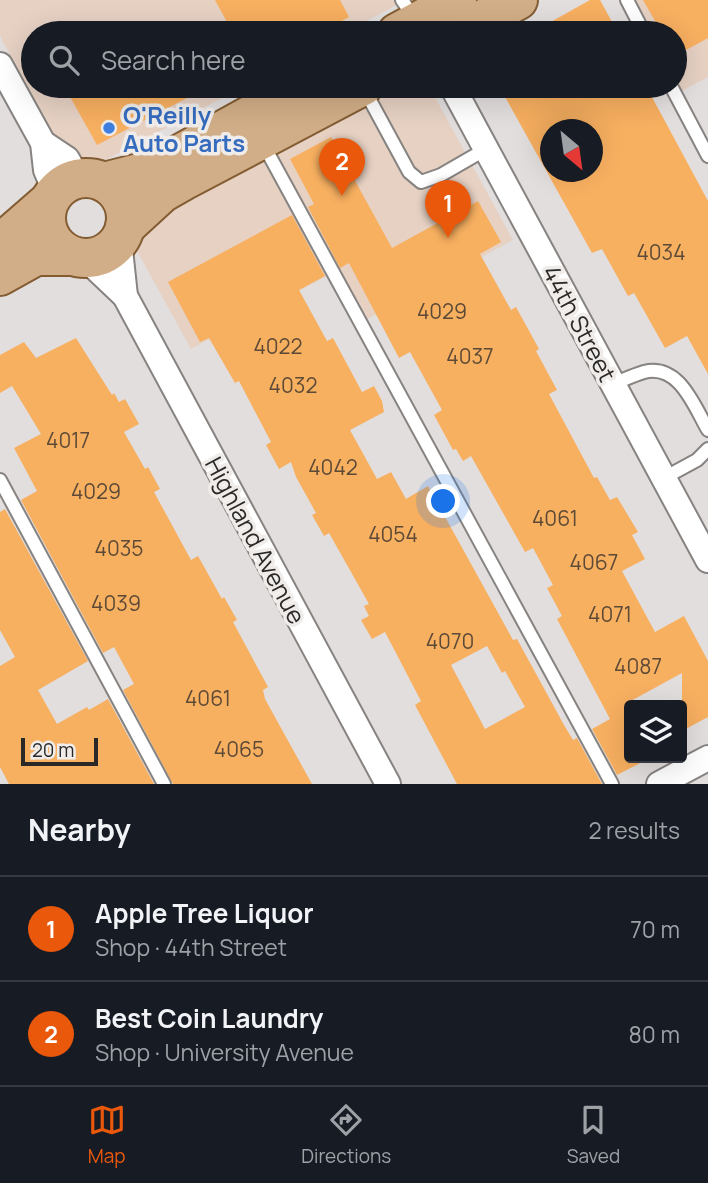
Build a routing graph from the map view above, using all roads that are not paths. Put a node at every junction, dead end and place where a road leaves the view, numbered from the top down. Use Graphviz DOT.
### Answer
graph roads {
  1 [pos="457,0"];
  2 [pos="518,0"];
  3 [pos="627,0"];
  4 [pos="410,21"];
  5 [pos="480,21"];
  6 [pos="638,21"];
  7 [pos="0,65"];
  8 [pos="281,98"];
  9 [pos="339,98"];
  10 [pos="369,98"];
  11 [pos="458,98"];
  12 [pos="677,98"];
  13 [pos="260,140"];
  14 [pos="486,149"];
  15 [pos="708,156"];
  16 [pos="71,188"];
  17 [pos="122,234"];
  18 [pos="0,244"];
  19 [pos="79,257"];
  20 [pos="0,276"];
  21 [pos="125,296"];
  22 [pos="613,384"];
  23 [pos="708,430"];
  24 [pos="708,449"];
  25 [pos="664,478"];
  26 [pos="0,480"];
  27 [pos="708,560"];
  28 [pos="708,758"];
  29 [pos="164,784"];
  30 [pos="388,784"];
  31 [pos="612,784"];
  32 [pos="659,784"];
  1 -- 4 [label="main road"];
  2 -- 5 [label="main road"];
  3 -- 6 [label="lane"];
  7 -- 16 [label="street"];
  8 -- 16 [label="main road"];
  9 -- 13 [label="main road"];
  10 -- 14 [label="lane"];
  11 -- 14 [label="street, 44th Street"];
  12 -- 15 [label="lane"];
  13 -- 17 [label="main road"];
  13 -- 31 [label="lane"];
  14 -- 22 [label="street, 44th Street"];
  16 -- 17 [label="main road"];
  16 -- 18 [label="main road"];
  16 -- 19 [label="main road"];
  17 -- 19 [label="main road"];
  17 -- 21 [label="street, Highland Avenue"];
  19 -- 20 [label="main road"];
  19 -- 21 [label="street, Highland Avenue"];
  21 -- 30 [label="street, Highland Avenue"];
  22 -- 23 [label="lane"];
  22 -- 25 [label="street, 44th Street"];
  24 -- 25 [label="lane"];
  25 -- 27 [label="street, 44th Street"];
  26 -- 29 [label="lane"];
  28 -- 32 [label="street"];
}
